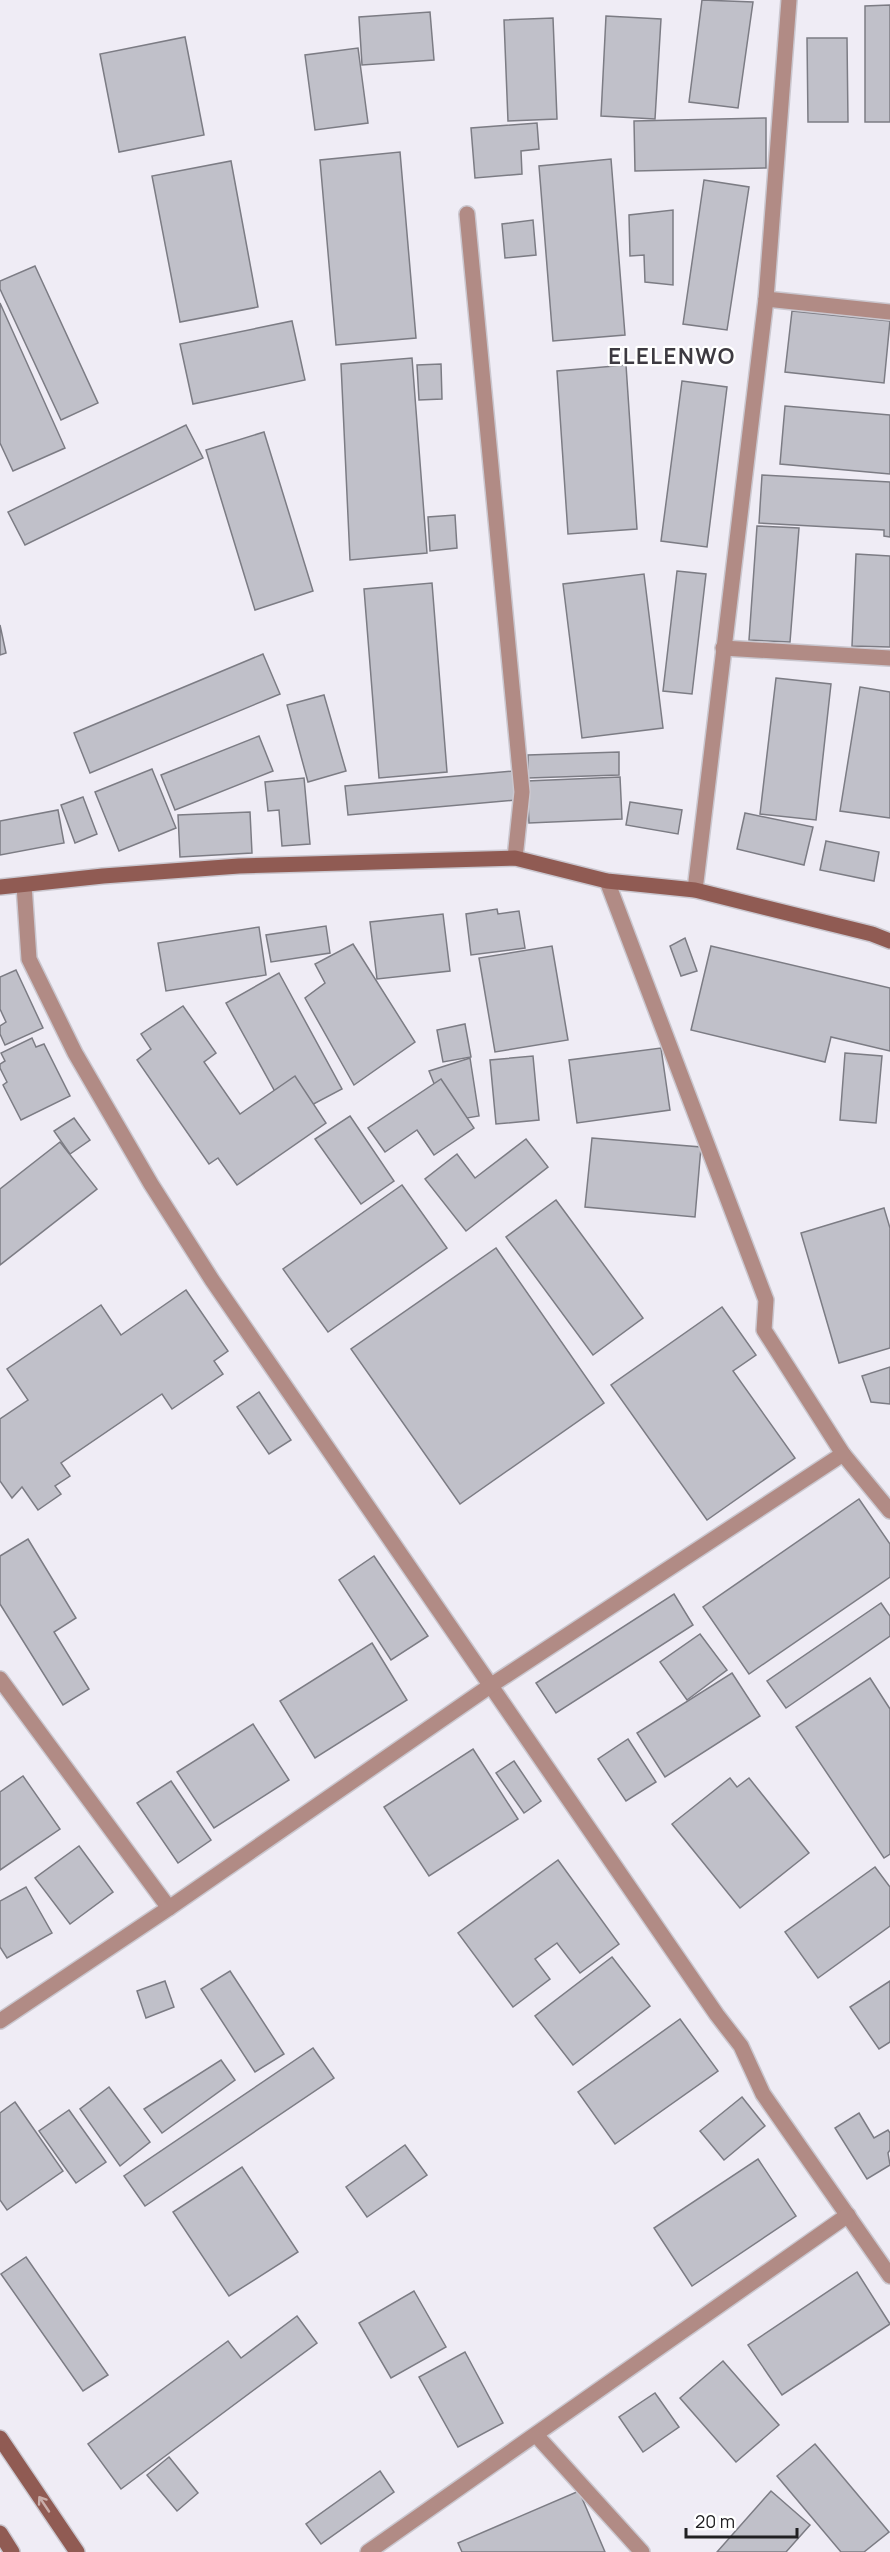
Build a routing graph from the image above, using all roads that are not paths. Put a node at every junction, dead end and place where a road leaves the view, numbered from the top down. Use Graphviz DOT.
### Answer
graph roads {
  1 [pos="789,0"];
  2 [pos="467,214"];
  3 [pos="766,299"];
  4 [pos="890,312"];
  5 [pos="723,648"];
  6 [pos="890,657"];
  7 [pos="515,858"];
  8 [pos="607,881"];
  9 [pos="24,885"];
  10 [pos="0,888"];
  11 [pos="695,890"];
  12 [pos="890,941"];
  13 [pos="843,1454"];
  14 [pos="890,1511"];
  15 [pos="0,1678"];
  16 [pos="490,1686"];
  17 [pos="169,1908"];
  18 [pos="0,2021"];
  19 [pos="848,2215"];
  20 [pos="890,2276"];
  21 [pos="536,2435"];
  22 [pos="0,2438"];
  23 [pos="0,2533"];
  24 [pos="12,2552"];
  25 [pos="77,2552"];
  26 [pos="368,2552"];
  27 [pos="642,2552"];
  1 -- 3 [label="street"];
  2 -- 7 [label="street"];
  3 -- 4 [label="street"];
  3 -- 5 [label="street"];
  5 -- 6 [label="street"];
  5 -- 11 [label="street"];
  7 -- 8 [label="street"];
  7 -- 9 [label="street"];
  8 -- 11 [label="street"];
  8 -- 13 [label="street"];
  9 -- 10 [label="street"];
  9 -- 16 [label="street"];
  11 -- 12 [label="street"];
  13 -- 14 [label="street"];
  13 -- 16 [label="street"];
  15 -- 17 [label="street"];
  16 -- 17 [label="street"];
  16 -- 19 [label="street"];
  17 -- 18 [label="street"];
  19 -- 20 [label="street"];
  19 -- 21 [label="street"];
  21 -- 26 [label="street"];
  21 -- 27 [label="street"];
  25 -- 22 [label="street, one-way"];
  23 -- 24 [label="street"];
}
